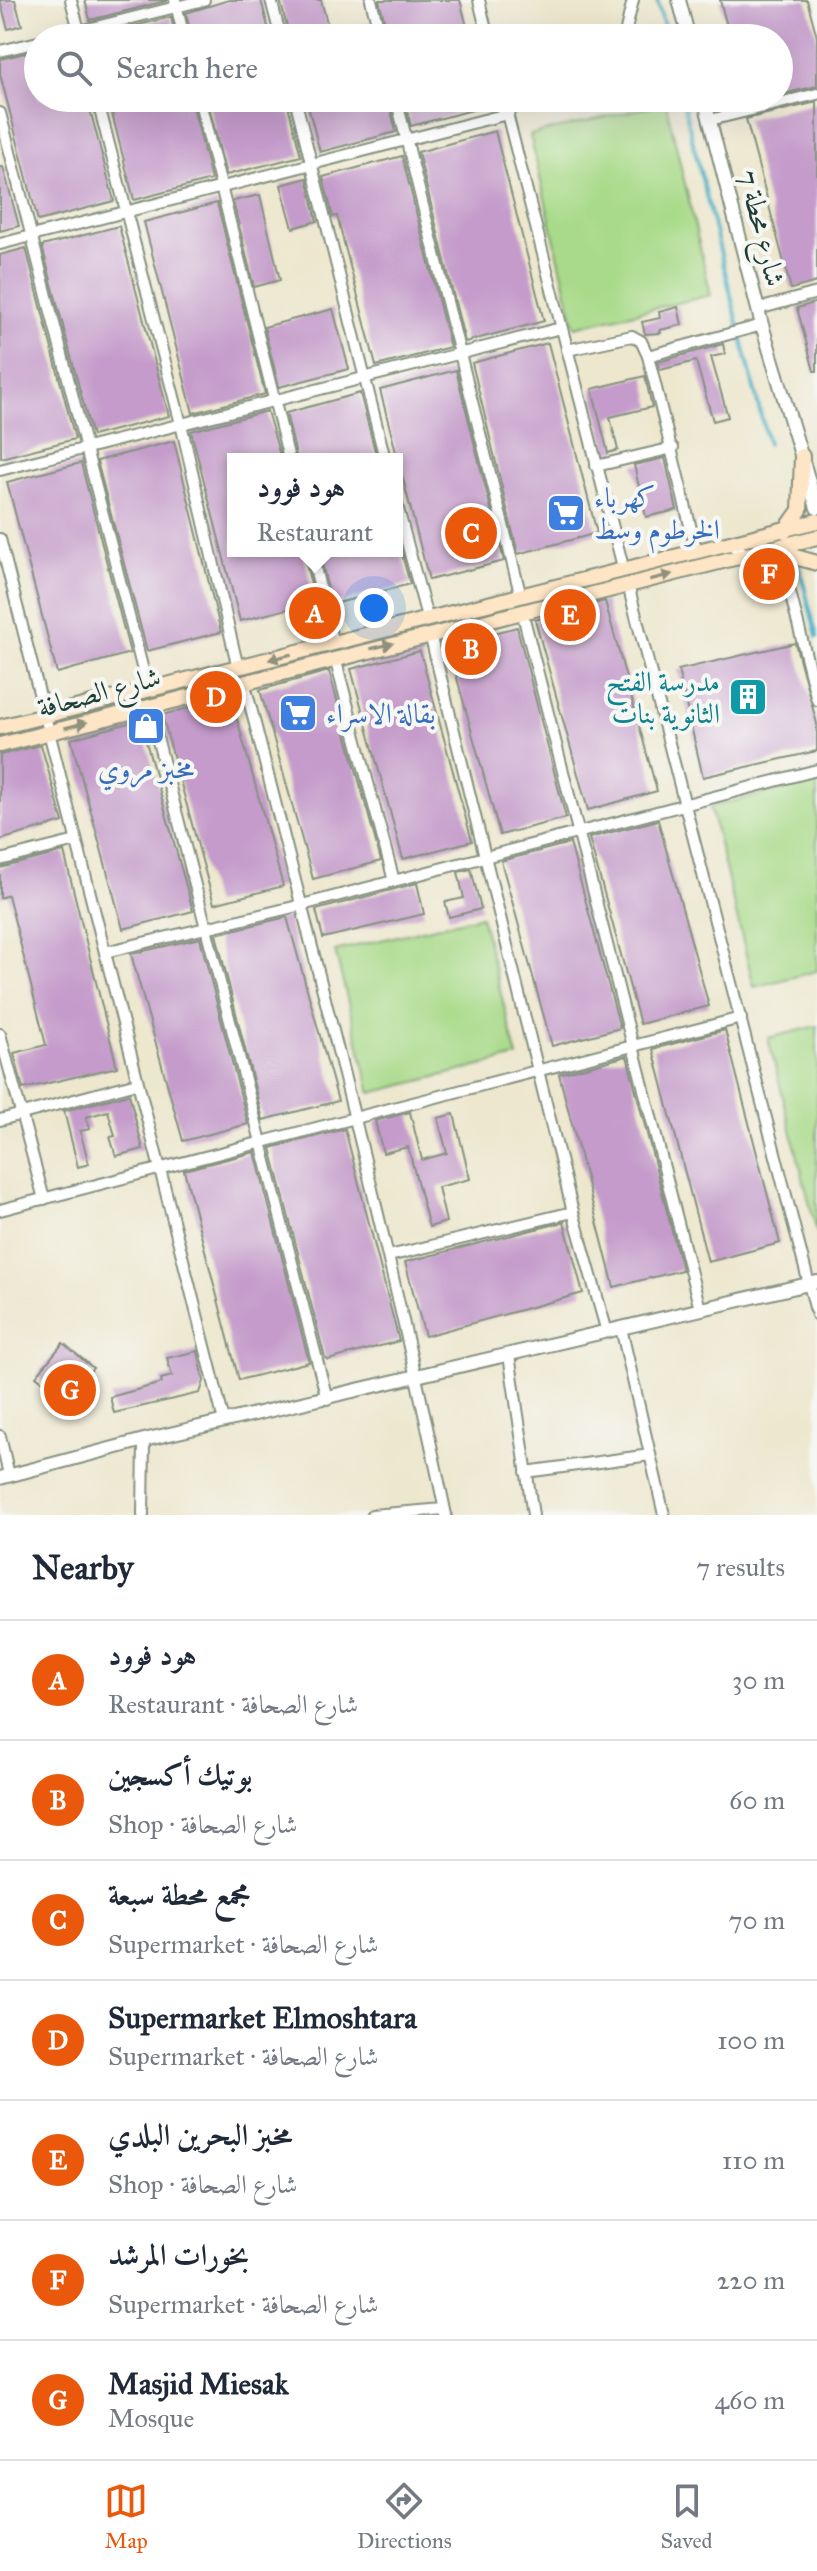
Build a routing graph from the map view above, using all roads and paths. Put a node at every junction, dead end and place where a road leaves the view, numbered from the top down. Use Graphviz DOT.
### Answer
graph roads {
  1 [pos="71,0"];
  2 [pos="204,0"];
  3 [pos="271,0"];
  4 [pos="371,0"];
  5 [pos="479,0"];
  6 [pos="633,0"];
  7 [pos="679,0"];
  8 [pos="176,3"];
  9 [pos="77,24"];
  10 [pos="111,24"];
  11 [pos="181,24"];
  12 [pos="277,24"];
  13 [pos="377,24"];
  14 [pos="485,24"];
  15 [pos="627,24"];
  16 [pos="685,24"];
  17 [pos="24,45"];
  18 [pos="0,51"];
  19 [pos="817,94"];
  20 [pos="793,100"];
  21 [pos="101,112"];
  22 [pos="202,112"];
  23 [pos="299,112"];
  24 [pos="400,112"];
  25 [pos="708,112"];
  26 [pos="743,112"];
  27 [pos="0,113"];
  28 [pos="507,114"];
  29 [pos="710,120"];
  30 [pos="407,140"];
  31 [pos="312,164"];
  32 [pos="221,187"];
  33 [pos="127,212"];
  34 [pos="32,236"];
  35 [pos="0,244"];
  36 [pos="817,293"];
  37 [pos="758,309"];
  38 [pos="762,325"];
  39 [pos="561,328"];
  40 [pos="567,350"];
  41 [pos="462,353"];
  42 [pos="648,356"];
  43 [pos="363,378"];
  44 [pos="275,401"];
  45 [pos="181,424"];
  46 [pos="88,448"];
  47 [pos="673,448"];
  48 [pos="288,453"];
  49 [pos="383,453"];
  50 [pos="802,456"];
  51 [pos="596,466"];
  52 [pos="0,470"];
  53 [pos="813,482"];
  54 [pos="817,508"];
  55 [pos="817,521"];
  56 [pos="403,528"];
  57 [pos="785,531"];
  58 [pos="817,537"];
  59 [pos="0,539"];
  60 [pos="731,545"];
  61 [pos="770,550"];
  62 [pos="697,553"];
  63 [pos="750,556"];
  64 [pos="312,557"];
  65 [pos="817,563"];
  66 [pos="626,578"];
  67 [pos="522,604"];
  68 [pos="429,628"];
  69 [pos="334,651"];
  70 [pos="241,674"];
  71 [pos="148,690"];
  72 [pos="817,700"];
  73 [pos="149,706"];
  74 [pos="44,715"];
  75 [pos="0,727"];
  76 [pos="49,732"];
  77 [pos="0,745"];
  78 [pos="817,770"];
  79 [pos="686,805"];
  80 [pos="579,833"];
  81 [pos="76,841"];
  82 [pos="486,856"];
  83 [pos="0,860"];
  84 [pos="394,881"];
  85 [pos="302,905"];
  86 [pos="206,928"];
  87 [pos="105,952"];
  88 [pos="741,1018"];
  89 [pos="0,1034"];
  90 [pos="633,1047"];
  91 [pos="538,1070"];
  92 [pos="137,1083"];
  93 [pos="20,1114"];
  94 [pos="356,1119"];
  95 [pos="0,1120"];
  96 [pos="260,1144"];
  97 [pos="161,1169"];
  98 [pos="44,1199"];
  99 [pos="0,1210"];
  100 [pos="573,1212"];
  101 [pos="389,1256"];
  102 [pos="813,1282"];
  103 [pos="700,1309"];
  104 [pos="817,1315"];
  105 [pos="614,1330"];
  106 [pos="509,1355"];
  107 [pos="417,1377"];
  108 [pos="327,1399"];
  109 [pos="224,1421"];
  110 [pos="0,1436"];
  111 [pos="144,1440"];
  112 [pos="650,1455"];
  113 [pos="526,1472"];
  114 [pos="5,1477"];
  115 [pos="445,1512"];
  116 [pos="143,1515"];
  117 [pos="372,1515"];
  118 [pos="533,1515"];
  119 [pos="664,1515"];
  1 -- 9 [label="street"];
  2 -- 8 [label="street"];
  3 -- 12 [label="street"];
  4 -- 13 [label="street"];
  5 -- 14 [label="street"];
  6 -- 15 [label="street"];
  7 -- 16 [label="street"];
  8 -- 10 [label="street"];
  8 -- 11 [label="street"];
  17 -- 18 [label="street"];
  19 -- 20 [label="street"];
  21 -- 33 [label="street"];
  22 -- 32 [label="street"];
  23 -- 31 [label="street"];
  24 -- 30 [label="street"];
  25 -- 29 [label="street, شارع محطة 7"];
  26 -- 29 [label="street"];
  27 -- 34 [label="street"];
  28 -- 30 [label="street"];
  28 -- 39 [label="street"];
  29 -- 37 [label="street, شارع محطة 7"];
  30 -- 31 [label="street"];
  30 -- 41 [label="street"];
  31 -- 32 [label="street"];
  31 -- 43 [label="street"];
  32 -- 33 [label="street"];
  32 -- 44 [label="street"];
  33 -- 34 [label="street"];
  33 -- 45 [label="street"];
  34 -- 35 [label="street"];
  34 -- 46 [label="street"];
  36 -- 37 [label="street"];
  37 -- 38 [label="street, شارع محطة 7"];
  38 -- 42 [label="street"];
  38 -- 50 [label="street, شارع محطة 7"];
  39 -- 40 [label="street"];
  39 -- 41 [label="street"];
  40 -- 42 [label="street"];
  40 -- 51 [label="street"];
  41 -- 43 [label="street"];
  41 -- 67 [label="street"];
  42 -- 47 [label="street"];
  43 -- 44 [label="street"];
  43 -- 49 [label="street"];
  44 -- 45 [label="street"];
  44 -- 48 [label="street"];
  45 -- 46 [label="street"];
  45 -- 70 [label="street"];
  46 -- 52 [label="street"];
  46 -- 71 [label="street"];
  47 -- 51 [label="street"];
  47 -- 62 [label="street"];
  50 -- 53 [label="street, شارع محطة 7"];
  50 -- 57 [label="main road"];
  51 -- 66 [label="street"];
  53 -- 54 [label="street, شارع محطة 7"];
  55 -- 57 [label="main road, شارع الصحافة"];
  56 -- 68 [label="street"];
  57 -- 60 [label="main road, شارع الصحافة"];
  58 -- 61 [label="main road, شارع الصحافة"];
  59 -- 74 [label="street"];
  60 -- 62 [label="main road, شارع الصحافة"];
  60 -- 63 [label="street"];
  61 -- 63 [label="main road, شارع الصحافة"];
  61 -- 65 [label="main road"];
  62 -- 66 [label="main road, شارع الصحافة"];
  66 -- 63 [label="main road, شارع الصحافة, one-way"];
  63 -- 72 [label="street"];
  64 -- 69 [label="street"];
  66 -- 67 [label="main road, شارع الصحافة"];
  66 -- 79 [label="street"];
  67 -- 68 [label="main road, شارع الصحافة"];
  67 -- 80 [label="street"];
  68 -- 69 [label="main road, شارع الصحافة"];
  68 -- 82 [label="street"];
  69 -- 70 [label="main road, شارع الصحافة"];
  69 -- 84 [label="street"];
  70 -- 71 [label="main road, شارع الصحافة"];
  70 -- 73 [label="main road, شارع الصحافة"];
  70 -- 85 [label="street"];
  71 -- 74 [label="main road, شارع الصحافة"];
  76 -- 73 [label="main road, شارع الصحافة, one-way"];
  73 -- 86 [label="street"];
  74 -- 75 [label="main road, شارع الصحافة"];
  74 -- 76 [label="street"];
  76 -- 77 [label="main road, شارع الصحافة"];
  76 -- 81 [label="street"];
  78 -- 79 [label="street"];
  79 -- 80 [label="street"];
  79 -- 88 [label="street"];
  80 -- 82 [label="street"];
  80 -- 90 [label="street"];
  81 -- 83 [label="street"];
  81 -- 87 [label="street"];
  82 -- 84 [label="street"];
  82 -- 91 [label="street"];
  84 -- 85 [label="street"];
  85 -- 86 [label="street"];
  85 -- 94 [label="street"];
  86 -- 87 [label="street"];
  86 -- 96 [label="street"];
  87 -- 92 [label="street"];
  88 -- 90 [label="street"];
  88 -- 102 [label="street"];
  89 -- 93 [label="street"];
  90 -- 91 [label="street"];
  90 -- 103 [label="street"];
  91 -- 94 [label="street"];
  91 -- 100 [label="street"];
  92 -- 93 [label="street"];
  92 -- 97 [label="street"];
  93 -- 95 [label="street"];
  93 -- 98 [label="street"];
  94 -- 96 [label="street"];
  94 -- 101 [label="street"];
  96 -- 97 [label="street"];
  96 -- 108 [label="street"];
  97 -- 98 [label="street"];
  97 -- 109 [label="street"];
  98 -- 99 [label="street"];
  100 -- 101 [label="street"];
  100 -- 105 [label="street"];
  101 -- 107 [label="street"];
  102 -- 103 [label="street"];
  102 -- 104 [label="street"];
  103 -- 105 [label="street"];
  105 -- 106 [label="street"];
  105 -- 112 [label="street"];
  106 -- 107 [label="street"];
  106 -- 113 [label="street"];
  107 -- 108 [label="street"];
  107 -- 115 [label="street"];
  108 -- 109 [label="street"];
  109 -- 111 [label="street"];
  110 -- 114 [label="street"];
  111 -- 114 [label="street"];
  111 -- 116 [label="street"];
  112 -- 113 [label="street"];
  112 -- 119 [label="street"];
  113 -- 118 [label="street"];
  115 -- 117 [label="street"];
}
